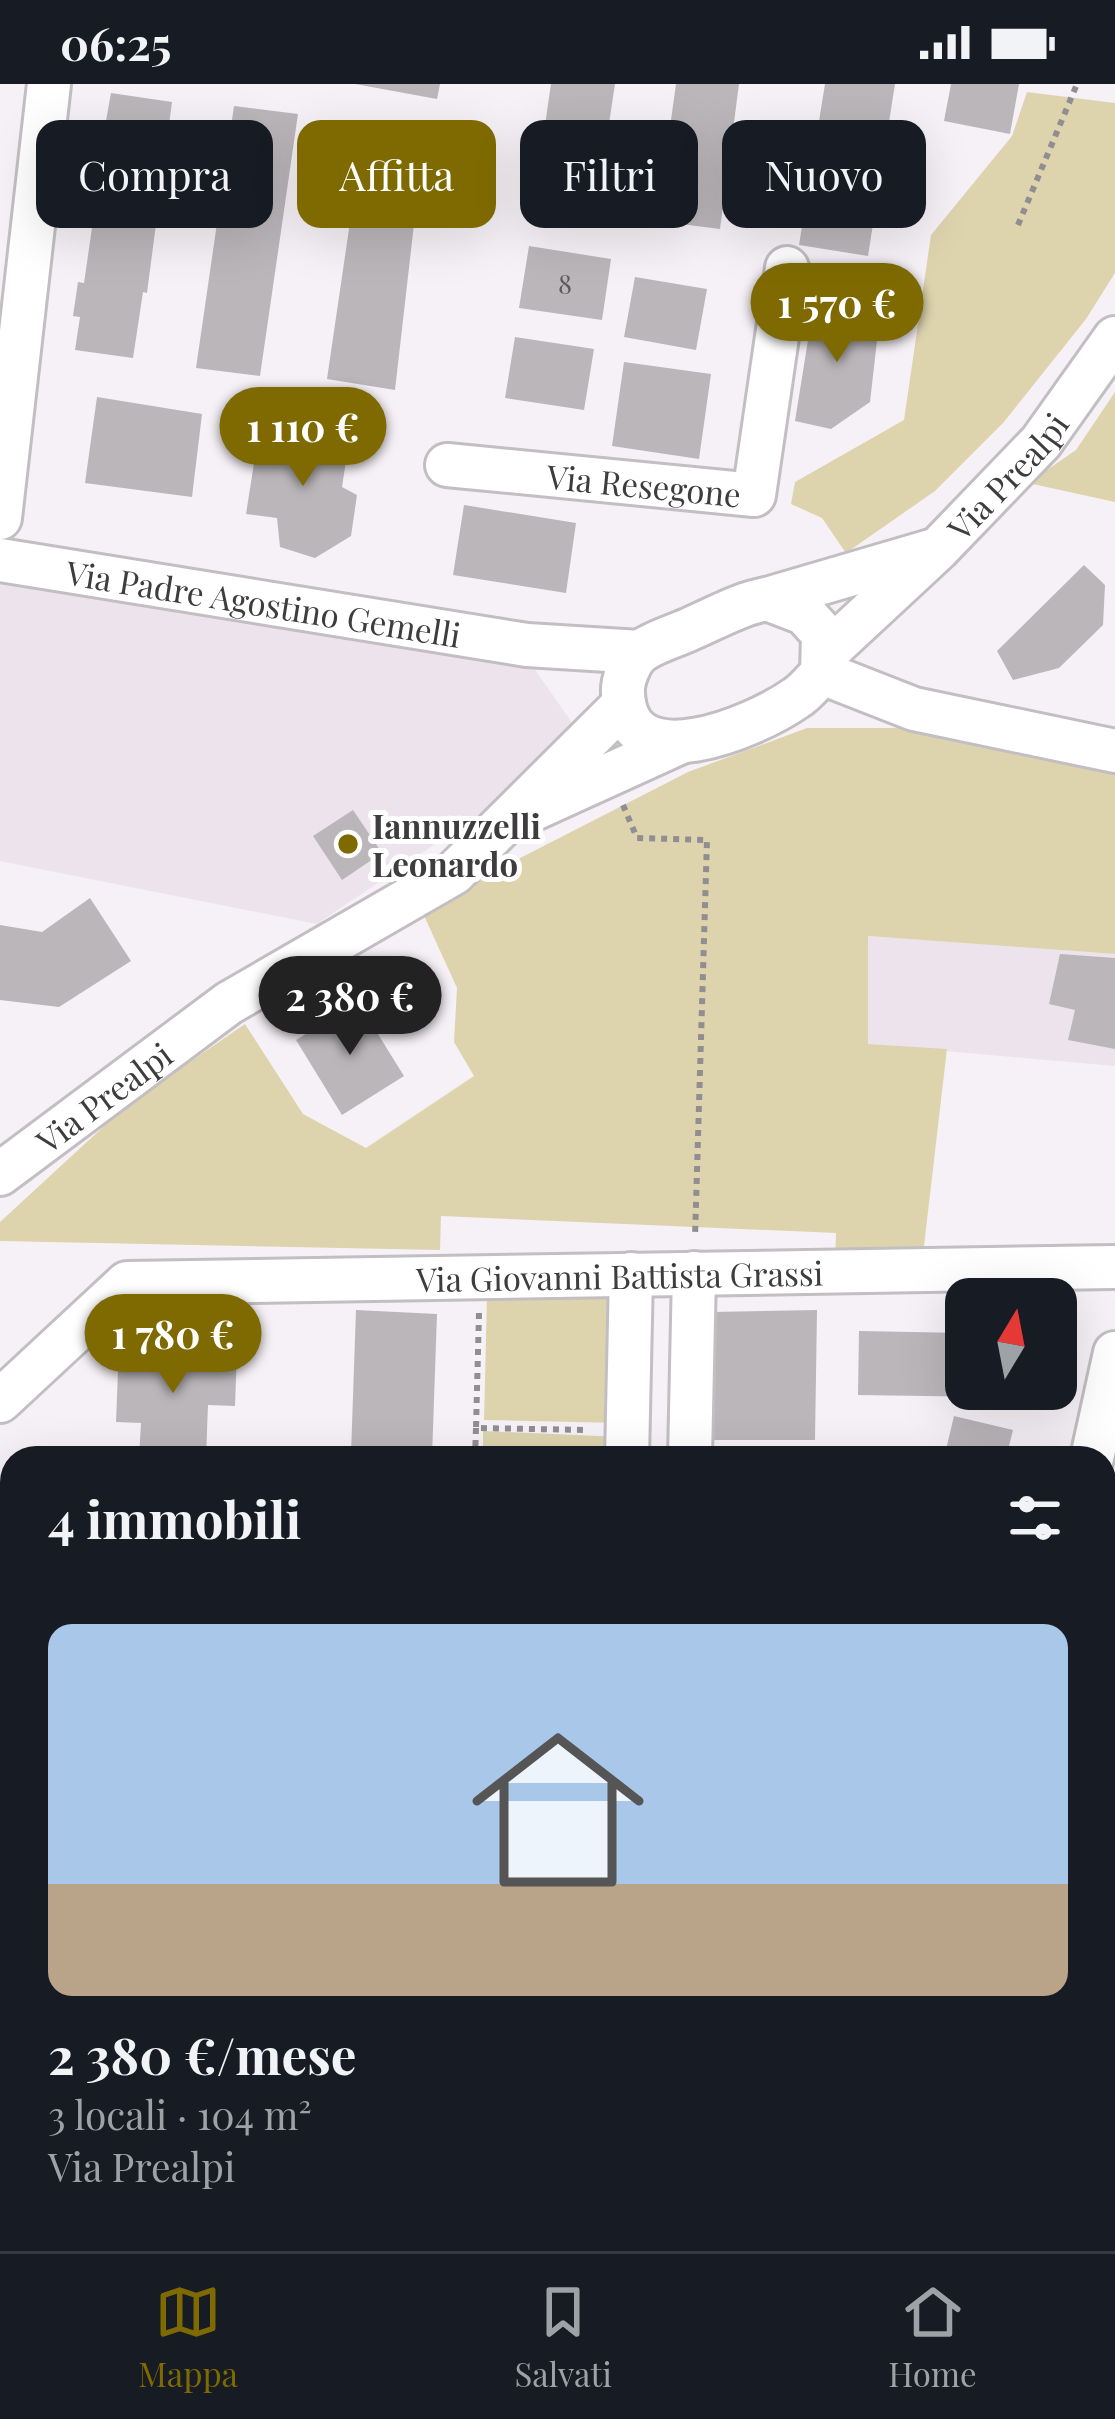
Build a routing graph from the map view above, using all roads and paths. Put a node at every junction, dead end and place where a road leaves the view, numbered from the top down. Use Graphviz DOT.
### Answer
graph roads {
  1 [pos="49,84"];
  2 [pos="1077,84"];
  3 [pos="1018,225"];
  4 [pos="787,268"];
  5 [pos="1115,338"];
  6 [pos="447,464"];
  7 [pos="0,518"];
  8 [pos="938,549"];
  9 [pos="0,560"];
  10 [pos="767,599"];
  11 [pos="824,663"];
  12 [pos="629,681"];
  13 [pos="914,709"];
  14 [pos="774,710"];
  15 [pos="679,743"];
  16 [pos="1115,752"];
  17 [pos="623,805"];
  18 [pos="506,823"];
  19 [pos="0,1174"];
  20 [pos="1115,1267"];
  21 [pos="694,1273"];
  22 [pos="632,1274"];
  23 [pos="479,1276"];
  24 [pos="1115,1353"];
  25 [pos="0,1401"];
  26 [pos="476,1428"];
  27 [pos="627,1444"];
  28 [pos="475,1446"];
  29 [pos="690,1446"];
  30 [pos="1095,1446"];
  1 -- 7 [label="street"];
  2 -- 3 [label="path"];
  4 -- 6 [label="street, Via Resegone"];
  5 -- 8 [label="street, Via Prealpi"];
  8 -- 10 [label="street, Via Prealpi"];
  8 -- 11 [label="street, Via Prealpi"];
  9 -- 12 [label="street, Via Padre Agostino Gemelli"];
  10 -- 11 [label="street"];
  10 -- 12 [label="street, Via Prealpi"];
  11 -- 13 [label="street"];
  11 -- 14 [label="street, Via Prealpi"];
  12 -- 15 [label="street"];
  12 -- 18 [label="street, Via Prealpi"];
  13 -- 14 [label="street"];
  13 -- 16 [label="street"];
  14 -- 15 [label="street, Via Prealpi"];
  15 -- 18 [label="street, Via Prealpi"];
  17 -- 21 [label="path"];
  18 -- 19 [label="street, Via Prealpi"];
  20 -- 21 [label="street, Via Giovanni Battista Grassi"];
  21 -- 22 [label="street, Via Giovanni Battista Grassi"];
  21 -- 29 [label="street"];
  22 -- 23 [label="street, Via Giovanni Battista Grassi"];
  22 -- 27 [label="street"];
  23 -- 25 [label="street, Via Giovanni Battista Grassi"];
  23 -- 26 [label="path"];
  24 -- 30 [label="street"];
  26 -- 27 [label="path"];
  26 -- 28 [label="path"];
}
